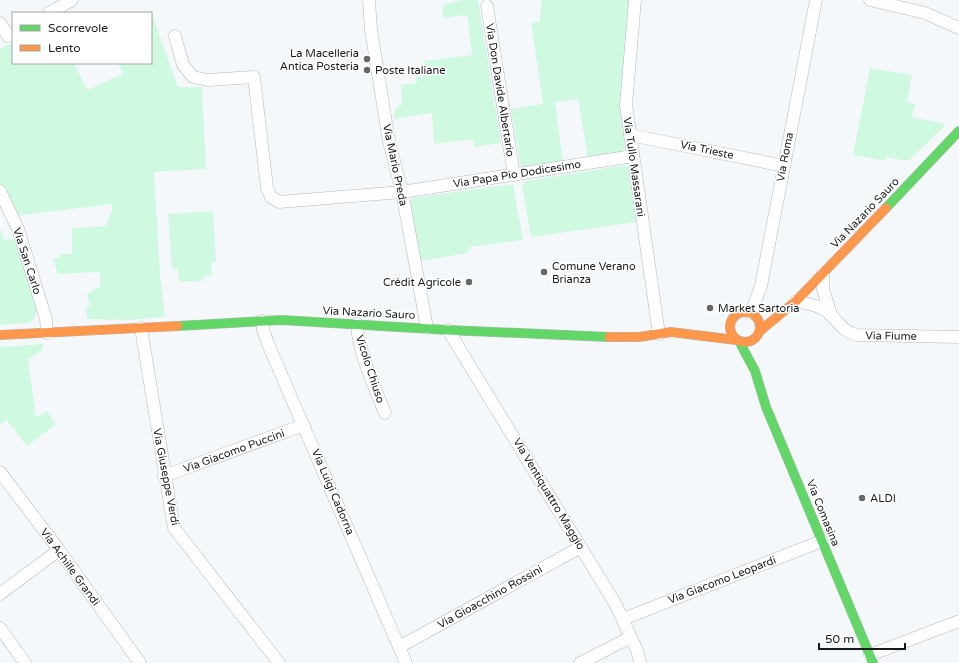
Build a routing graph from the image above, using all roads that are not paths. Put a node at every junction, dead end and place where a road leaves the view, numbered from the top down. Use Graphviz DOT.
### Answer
graph roads {
  1 [pos="72,0"];
  2 [pos="369,0"];
  3 [pos="635,0"];
  4 [pos="816,0"];
  5 [pos="870,0"];
  6 [pos="487,6"];
  7 [pos="51,12"];
  8 [pos="0,23"];
  9 [pos="959,28"];
  10 [pos="175,36"];
  11 [pos="7,37"];
  12 [pos="959,131"];
  13 [pos="630,135"];
  14 [pos="633,156"];
  15 [pos="784,166"];
  16 [pos="514,175"];
  17 [pos="0,192"];
  18 [pos="402,192"];
  19 [pos="823,274"];
  20 [pos="796,301"];
  21 [pos="787,309"];
  22 [pos="754,315"];
  23 [pos="831,315"];
  24 [pos="732,319"];
  25 [pos="262,321"];
  26 [pos="358,324"];
  27 [pos="718,325"];
  28 [pos="141,328"];
  29 [pos="427,328"];
  30 [pos="707,328"];
  31 [pos="448,330"];
  32 [pos="760,331"];
  33 [pos="47,333"];
  34 [pos="665,333"];
  35 [pos="0,335"];
  36 [pos="959,337"];
  37 [pos="738,340"];
  38 [pos="753,340"];
  39 [pos="755,371"];
  40 [pos="385,413"];
  41 [pos="304,425"];
  42 [pos="0,472"];
  43 [pos="164,476"];
  44 [pos="822,542"];
  45 [pos="581,547"];
  46 [pos="59,550"];
  47 [pos="0,594"];
  48 [pos="623,619"];
  49 [pos="959,621"];
  50 [pos="0,628"];
  51 [pos="631,637"];
  52 [pos="400,647"];
  53 [pos="871,659"];
  54 [pos="136,662"];
  55 [pos="25,663"];
  56 [pos="279,663"];
  57 [pos="406,663"];
  58 [pos="580,663"];
  59 [pos="640,663"];
  1 -- 7 [label="street"];
  2 -- 18 [label="street, Via Mario Preda"];
  3 -- 13 [label="street, Via Tullo Massarani"];
  4 -- 15 [label="street, Via Roma"];
  5 -- 9 [label="street"];
  6 -- 16 [label="street, Via Don Davide Albertario"];
  8 -- 11 [label="street"];
  10 -- 18 [label="street, Via Papa Pio Dodicesimo"];
  12 -- 19 [label="main road, Via Nazario Sauro"];
  13 -- 14 [label="street, Via Tullo Massarani"];
  13 -- 15 [label="street, Via Trieste"];
  14 -- 16 [label="street, Via Papa Pio Dodicesimo"];
  14 -- 34 [label="street, Via Tullo Massarani"];
  15 -- 22 [label="street, Via Roma"];
  16 -- 18 [label="street, Via Papa Pio Dodicesimo"];
  17 -- 33 [label="street, Via San Carlo"];
  18 -- 29 [label="street, Via Mario Preda"];
  19 -- 20 [label="main road, Via Nazario Sauro"];
  19 -- 23 [label="street, Via Fiume"];
  20 -- 21 [label="main road, Via Nazario Sauro"];
  20 -- 23 [label="street, Via Fiume"];
  21 -- 22 [label="main road, Via Nazario Sauro"];
  21 -- 32 [label="main road, Via Nazario Sauro"];
  22 -- 24 [label="main road"];
  22 -- 32 [label="main road"];
  23 -- 36 [label="street, Via Fiume"];
  24 -- 27 [label="main road"];
  24 -- 37 [label="main road"];
  25 -- 26 [label="main road, Via Nazario Sauro"];
  25 -- 28 [label="main road, Via Nazario Sauro"];
  25 -- 41 [label="street, Via Luigi Cadorna"];
  26 -- 29 [label="main road, Via Nazario Sauro"];
  26 -- 40 [label="street, Vicolo Chiuso"];
  28 -- 33 [label="main road, Via Nazario Sauro"];
  28 -- 43 [label="street, Via Giuseppe Verdi"];
  29 -- 31 [label="main road, Via Nazario Sauro"];
  30 -- 34 [label="main road"];
  31 -- 34 [label="main road, Via Nazario Sauro"];
  31 -- 45 [label="street, Via Ventiquattro Maggio"];
  32 -- 38 [label="main road"];
  33 -- 35 [label="main road, Via Nazario Sauro"];
  34 -- 37 [label="main road, Via Nazario Sauro"];
  37 -- 38 [label="main road"];
  37 -- 39 [label="main road, Via Comasina"];
  38 -- 39 [label="main road, Via Comasina"];
  39 -- 44 [label="main road, Via Comasina"];
  41 -- 43 [label="street, Via Giacomo Puccini"];
  41 -- 52 [label="street, Via Luigi Cadorna"];
  42 -- 46 [label="street, Via Achille Grandi"];
  43 -- 56 [label="street, Via Giuseppe Verdi"];
  44 -- 48 [label="street, Via Giacomo Leopardi"];
  44 -- 53 [label="main road, Via Comasina"];
  45 -- 48 [label="street, Via Ventiquattro Maggio"];
  45 -- 52 [label="street, Via Gioacchino Rossini"];
  46 -- 47 [label="street"];
  46 -- 54 [label="street, Via Achille Grandi"];
  48 -- 51 [label="street, Via Ventiquattro Maggio"];
  49 -- 53 [label="street"];
  50 -- 55 [label="street"];
  51 -- 58 [label="street"];
  51 -- 59 [label="street, Via Ventiquattro Maggio"];
  52 -- 57 [label="street, Via Luigi Cadorna"];
}
